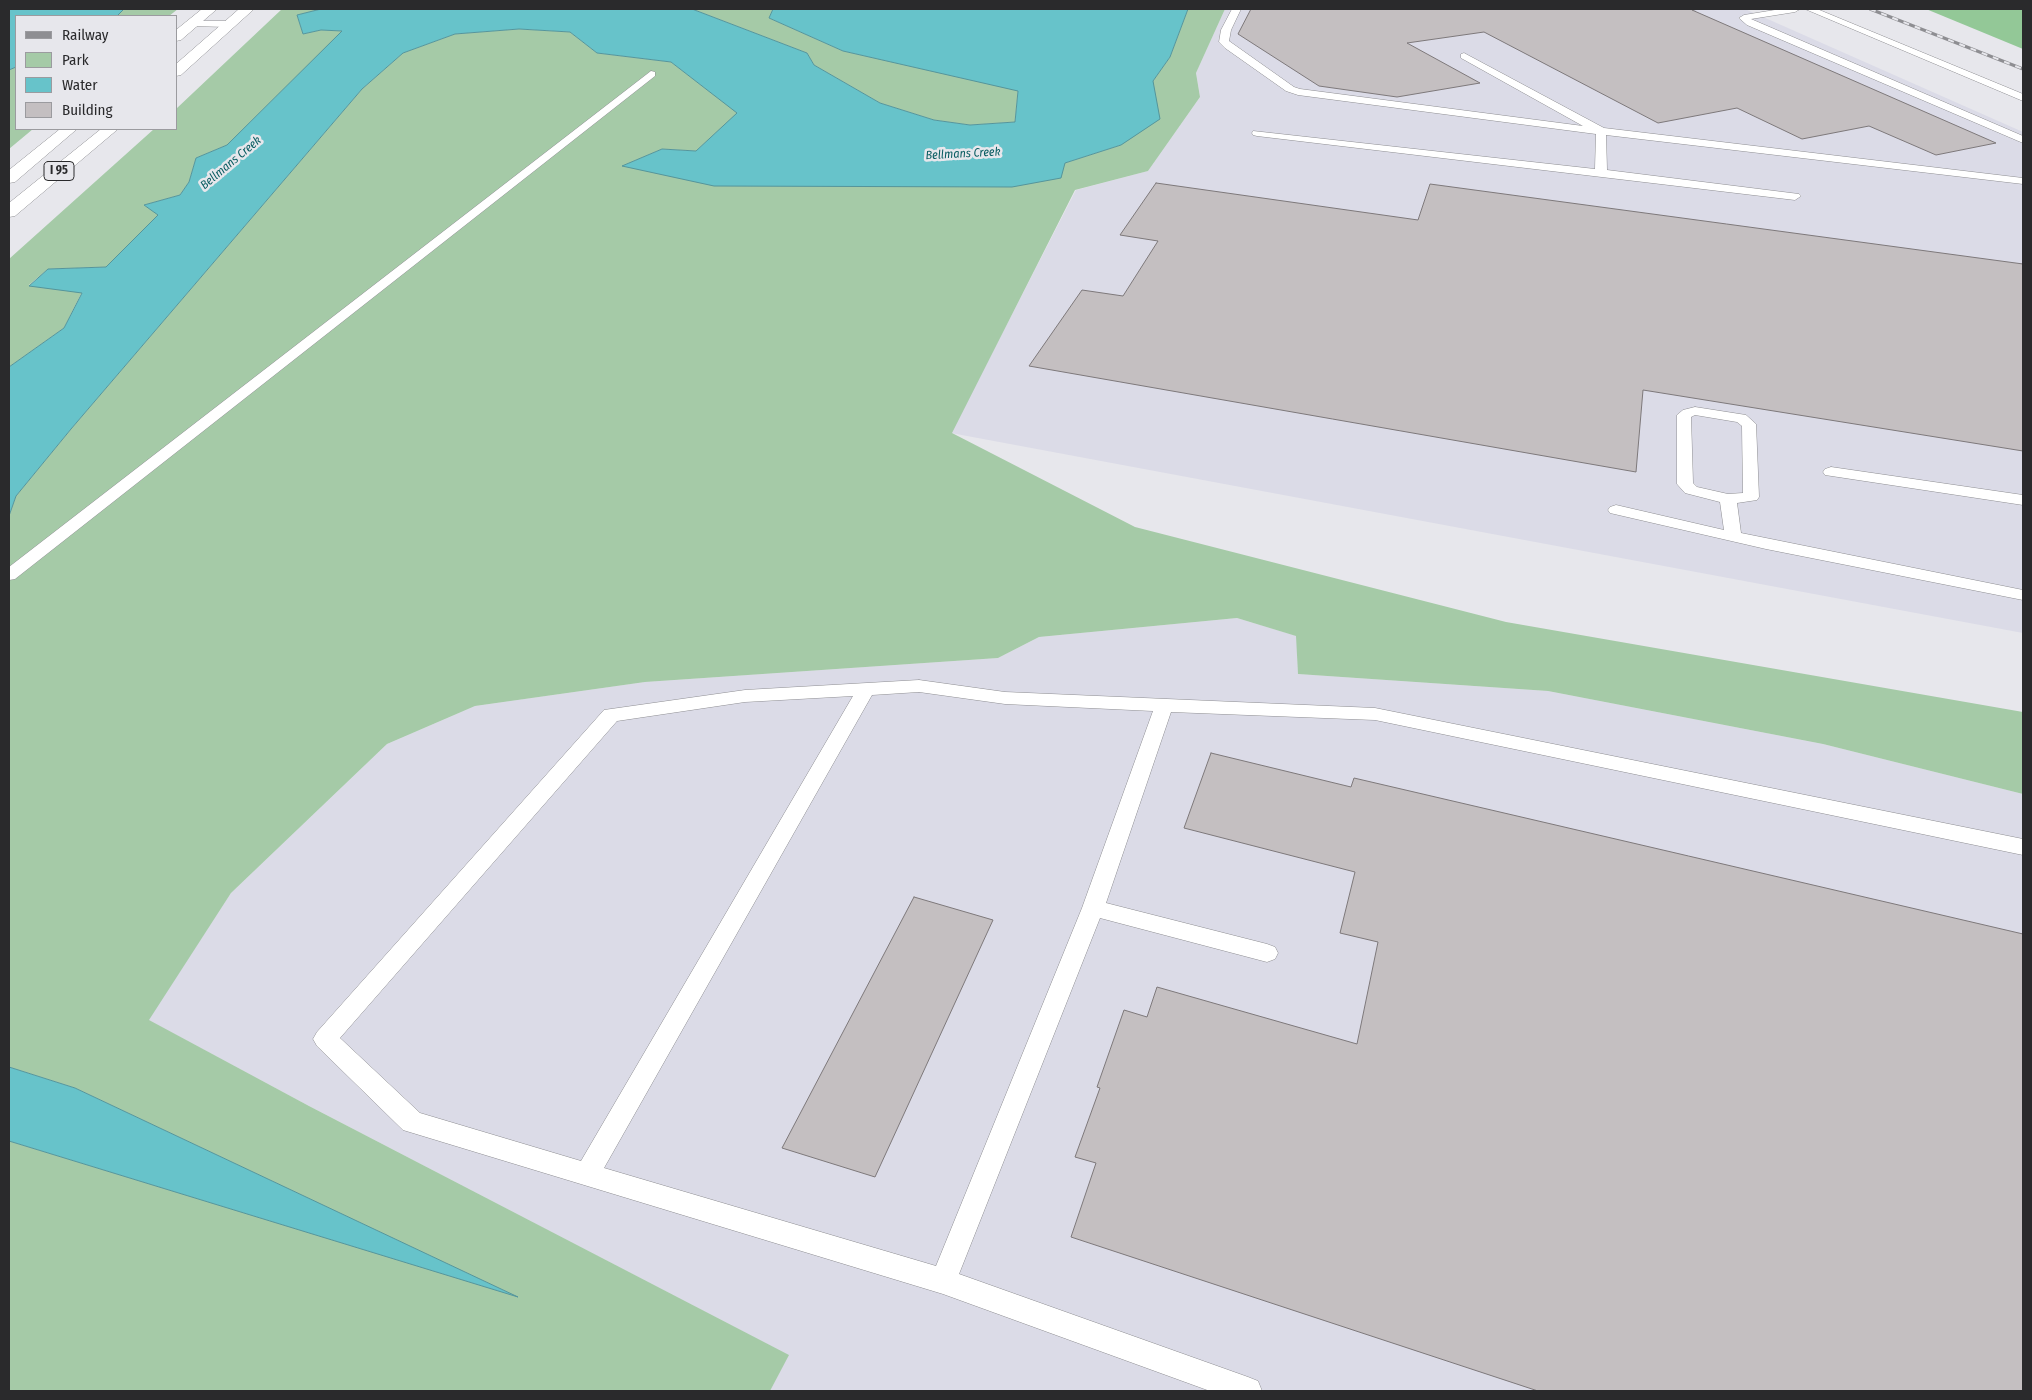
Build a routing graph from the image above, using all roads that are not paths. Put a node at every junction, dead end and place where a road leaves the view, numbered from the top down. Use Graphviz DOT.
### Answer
graph roads {
  1 [pos="210,9"];
  2 [pos="247,9"];
  3 [pos="1236,9"];
  4 [pos="1795,9"];
  5 [pos="1810,9"];
  6 [pos="191,24"];
  7 [pos="230,24"];
  8 [pos="178,35"];
  9 [pos="1464,56"];
  10 [pos="178,70"];
  11 [pos="651,74"];
  12 [pos="2023,98"];
  13 [pos="68,130"];
  14 [pos="109,130"];
  15 [pos="1601,131"];
  16 [pos="1257,133"];
  17 [pos="2023,140"];
  18 [pos="1601,173"];
  19 [pos="9,178"];
  20 [pos="2023,181"];
  21 [pos="1795,196"];
  22 [pos="9,212"];
  23 [pos="1831,472"];
  24 [pos="1728,499"];
  25 [pos="2023,500"];
  26 [pos="1616,510"];
  27 [pos="1733,536"];
  28 [pos="10,574"];
  29 [pos="2023,595"];
  30 [pos="866,688"];
  31 [pos="1164,705"];
  32 [pos="2023,847"];
  33 [pos="1093,908"];
  34 [pos="1267,953"];
  35 [pos="587,1174"];
  36 [pos="943,1282"];
  37 [pos="1248,1391"];
  1 -- 6 [label="highway"];
  2 -- 7 [label="highway"];
  3 -- 15 [label="lane"];
  4 -- 17 [label="lane"];
  5 -- 12 [label="lane"];
  6 -- 7 [label="lane"];
  6 -- 8 [label="highway"];
  7 -- 10 [label="highway"];
  9 -- 15 [label="lane"];
  11 -- 28 [label="lane"];
  13 -- 19 [label="highway, I 95"];
  14 -- 22 [label="highway, I 95"];
  15 -- 18 [label="lane"];
  15 -- 20 [label="lane"];
  16 -- 18 [label="lane"];
  18 -- 21 [label="lane"];
  23 -- 25 [label="lane"];
  24 -- 24 [label="lane"];
  24 -- 27 [label="lane"];
  26 -- 27 [label="lane"];
  27 -- 29 [label="lane"];
  30 -- 31 [label="lane"];
  30 -- 35 [label="lane"];
  30 -- 35 [label="lane"];
  31 -- 32 [label="lane"];
  31 -- 33 [label="lane"];
  33 -- 34 [label="lane"];
  33 -- 36 [label="lane"];
  35 -- 36 [label="lane"];
  36 -- 37 [label="lane"];
}
